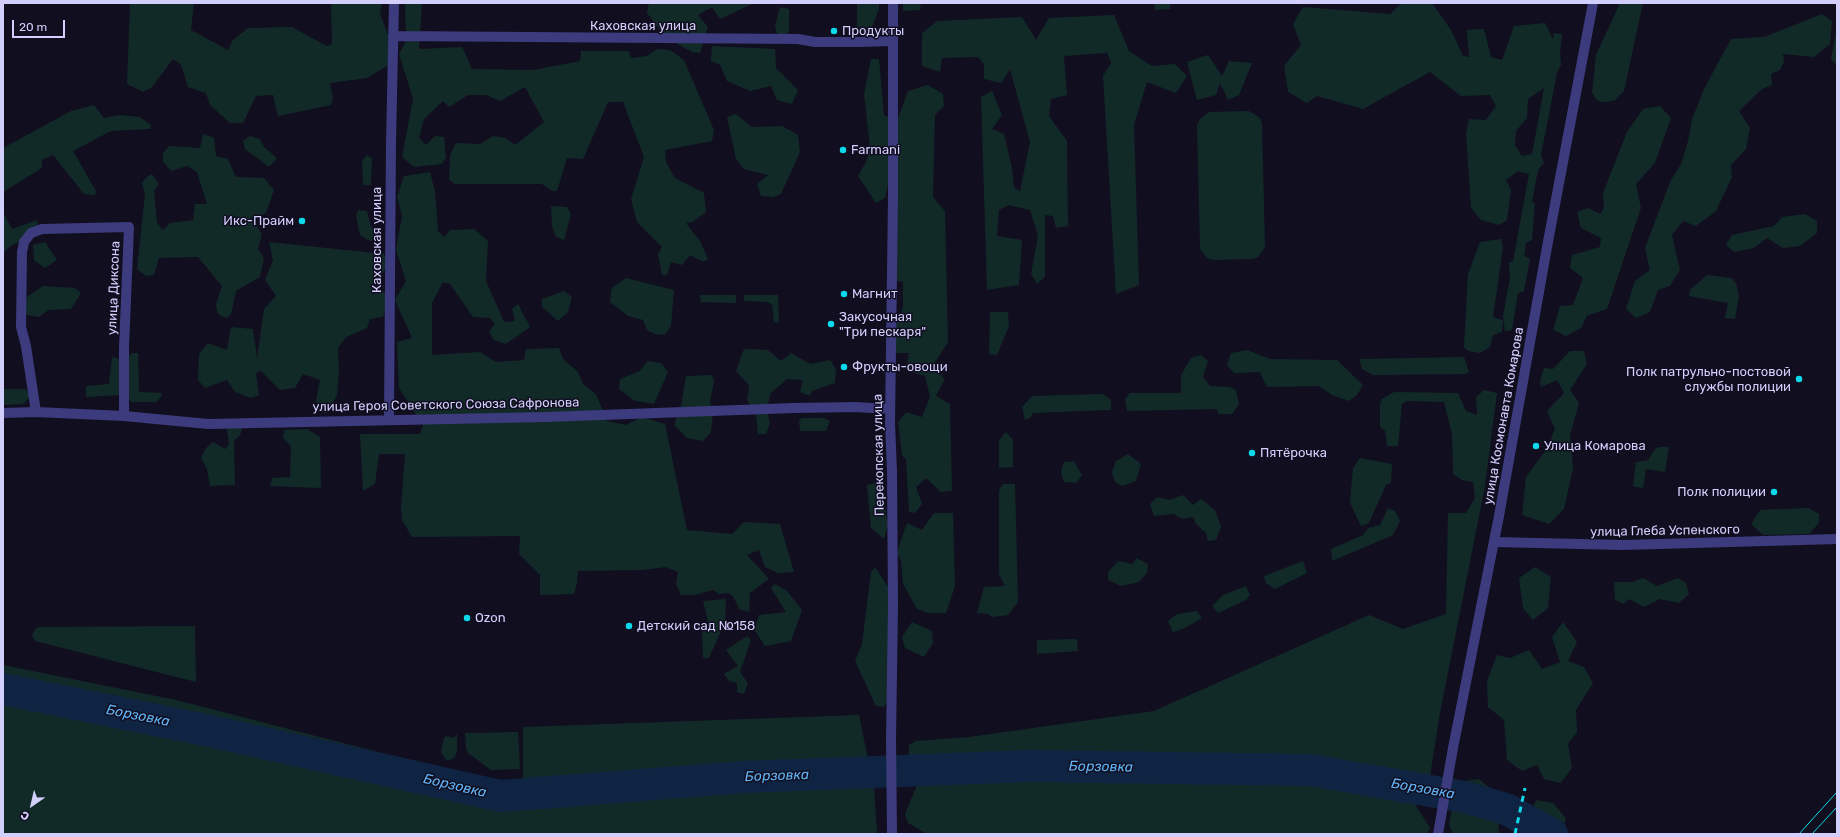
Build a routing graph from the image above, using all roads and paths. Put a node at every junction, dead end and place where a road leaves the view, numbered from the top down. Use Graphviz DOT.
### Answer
graph roads {
  1 [pos="394,3"];
  2 [pos="893,3"];
  3 [pos="1593,3"];
  4 [pos="393,36"];
  5 [pos="894,41"];
  6 [pos="890,409"];
  7 [pos="36,412"];
  8 [pos="3,413"];
  9 [pos="124,416"];
  10 [pos="389,419"];
  11 [pos="1837,540"];
  12 [pos="1494,542"];
  13 [pos="892,834"];
  14 [pos="1438,834"];
  1 -- 4 [label="street, Каховская улица"];
  2 -- 5 [label="street, Перекопская улица"];
  3 -- 12 [label="street, улица Космонавта Комарова"];
  4 -- 5 [label="street, Каховская улица"];
  4 -- 10 [label="street, Каховская улица"];
  5 -- 6 [label="street, Перекопская улица"];
  6 -- 10 [label="street, улица Героя Советского Союза Сафронова"];
  6 -- 13 [label="street, Перекопская улица"];
  7 -- 8 [label="street, улица Героя Советского Союза Сафронова"];
  7 -- 9 [label="street, улица Героя Советского Союза Сафронова"];
  7 -- 9 [label="street, улица Диксона"];
  9 -- 10 [label="street, улица Героя Советского Союза Сафронова"];
  11 -- 12 [label="street, улица Глеба Успенского"];
  12 -- 14 [label="street, улица Космонавта Комарова"];
}
